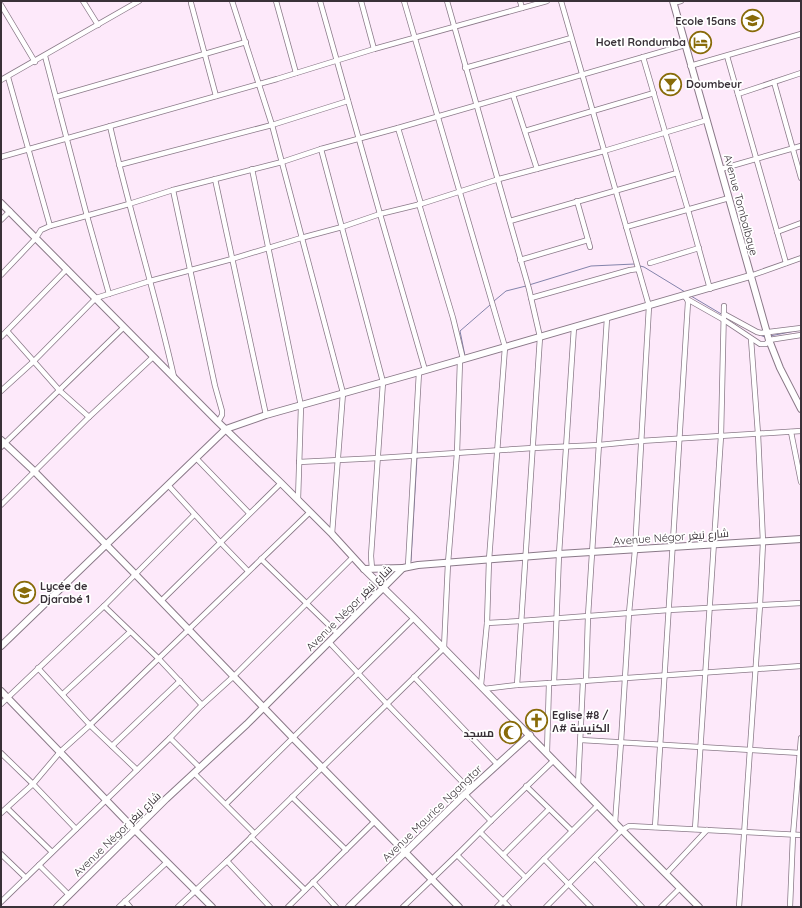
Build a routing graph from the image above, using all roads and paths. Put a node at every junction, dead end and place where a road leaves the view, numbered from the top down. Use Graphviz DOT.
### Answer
graph roads {
  1 [pos="84,1"];
  2 [pos="139,1"];
  3 [pos="197,1"];
  4 [pos="232,1"];
  5 [pos="276,1"];
  6 [pos="320,1"];
  7 [pos="361,1"];
  8 [pos="404,1"];
  9 [pos="447,1"];
  10 [pos="520,1"];
  11 [pos="547,1"];
  12 [pos="561,1"];
  13 [pos="680,1"];
  14 [pos="191,2"];
  15 [pos="673,2"];
  16 [pos="130,3"];
  17 [pos="1,5"];
  18 [pos="522,8"];
  19 [pos="98,25"];
  20 [pos="454,27"];
  21 [pos="801,34"];
  22 [pos="415,38"];
  23 [pos="571,38"];
  24 [pos="246,42"];
  25 [pos="685,45"];
  26 [pos="374,49"];
  27 [pos="205,54"];
  28 [pos="45,56"];
  29 [pos="727,56"];
  30 [pos="643,57"];
  31 [pos="337,61"];
  32 [pos="35,62"];
  33 [pos="690,66"];
  34 [pos="465,68"];
  35 [pos="296,73"];
  36 [pos="801,73"];
  37 [pos="582,75"];
  38 [pos="8,77"];
  39 [pos="1,80"];
  40 [pos="774,82"];
  41 [pos="259,84"];
  42 [pos="654,93"];
  43 [pos="738,94"];
  44 [pos="513,95"];
  45 [pos="216,96"];
  46 [pos="56,97"];
  47 [pos="348,101"];
  48 [pos="477,105"];
  49 [pos="593,110"];
  50 [pos="437,116"];
  51 [pos="707,120"];
  52 [pos="272,125"];
  53 [pos="110,126"];
  54 [pos="398,128"];
  55 [pos="525,131"];
  56 [pos="665,134"];
  57 [pos="66,138"];
  58 [pos="359,138"];
  59 [pos="801,146"];
  60 [pos="27,149"];
  61 [pos="321,149"];
  62 [pos="792,149"];
  63 [pos="604,151"];
  64 [pos="1,157"];
  65 [pos="756,160"];
  66 [pos="282,162"];
  67 [pos="119,165"];
  68 [pos="538,169"];
  69 [pos="252,170"];
  70 [pos="721,170"];
  71 [pos="677,173"];
  72 [pos="801,178"];
  73 [pos="215,179"];
  74 [pos="499,179"];
  75 [pos="173,190"];
  76 [pos="615,191"];
  77 [pos="459,192"];
  78 [pos="729,198"];
  79 [pos="577,201"];
  80 [pos="1,203"];
  81 [pos="129,204"];
  82 [pos="420,204"];
  83 [pos="688,210"];
  84 [pos="10,211"];
  85 [pos="380,214"];
  86 [pos="87,216"];
  87 [pos="1,220"];
  88 [pos="510,221"];
  89 [pos="801,223"];
  90 [pos="50,226"];
  91 [pos="342,227"];
  92 [pos="626,227"];
  93 [pos="777,232"];
  94 [pos="36,238"];
  95 [pos="302,238"];
  96 [pos="588,240"];
  97 [pos="590,247"];
  98 [pos="268,248"];
  99 [pos="699,248"];
  100 [pos="801,258"];
  101 [pos="232,259"];
  102 [pos="520,260"];
  103 [pos="650,263"];
  104 [pos="786,263"];
  105 [pos="638,268"];
  106 [pos="67,269"];
  107 [pos="190,270"];
  108 [pos="1,275"];
  109 [pos="750,276"];
  110 [pos="150,281"];
  111 [pos="710,289"];
  112 [pos="109,294"];
  113 [pos="685,297"];
  114 [pos="96,298"];
  115 [pos="531,298"];
  116 [pos="649,306"];
  117 [pos="724,306"];
  118 [pos="724,313"];
  119 [pos="607,318"];
  120 [pos="724,320"];
  121 [pos="574,327"];
  122 [pos="123,328"];
  123 [pos="801,328"];
  124 [pos="7,331"];
  125 [pos="767,333"];
  126 [pos="801,336"];
  127 [pos="1,337"];
  128 [pos="540,337"];
  129 [pos="751,339"];
  130 [pos="769,340"];
  131 [pos="505,347"];
  132 [pos="153,356"];
  133 [pos="461,359"];
  134 [pos="34,361"];
  135 [pos="422,371"];
  136 [pos="174,378"];
  137 [pos="383,382"];
  138 [pos="60,390"];
  139 [pos="1,391"];
  140 [pos="343,393"];
  141 [pos="301,406"];
  142 [pos="801,409"];
  143 [pos="266,415"];
  144 [pos="89,417"];
  145 [pos="218,422"];
  146 [pos="226,429"];
  147 [pos="801,431"];
  148 [pos="791,432"];
  149 [pos="758,434"];
  150 [pos="721,436"];
  151 [pos="680,438"];
  152 [pos="640,441"];
  153 [pos="2,443"];
  154 [pos="600,445"];
  155 [pos="567,446"];
  156 [pos="533,448"];
  157 [pos="498,450"];
  158 [pos="457,453"];
  159 [pos="415,456"];
  160 [pos="196,458"];
  161 [pos="379,458"];
  162 [pos="338,461"];
  163 [pos="299,462"];
  164 [pos="34,471"];
  165 [pos="281,482"];
  166 [pos="801,482"];
  167 [pos="168,485"];
  168 [pos="298,500"];
  169 [pos="1,505"];
  170 [pos="310,512"];
  171 [pos="249,513"];
  172 [pos="194,515"];
  173 [pos="332,534"];
  174 [pos="801,539"];
  175 [pos="220,542"];
  176 [pos="763,542"];
  177 [pos="715,544"];
  178 [pos="106,545"];
  179 [pos="673,547"];
  180 [pos="635,550"];
  181 [pos="592,552"];
  182 [pos="559,554"];
  183 [pos="526,556"];
  184 [pos="353,557"];
  185 [pos="261,559"];
  186 [pos="489,560"];
  187 [pos="448,563"];
  188 [pos="405,567"];
  189 [pos="372,568"];
  190 [pos="364,569"];
  191 [pos="248,571"];
  192 [pos="135,574"];
  193 [pos="384,588"];
  194 [pos="161,601"];
  195 [pos="801,603"];
  196 [pos="307,604"];
  197 [pos="760,605"];
  198 [pos="104,606"];
  199 [pos="709,607"];
  200 [pos="669,610"];
  201 [pos="629,613"];
  202 [pos="588,616"];
  203 [pos="414,618"];
  204 [pos="556,618"];
  205 [pos="521,621"];
  206 [pos="487,623"];
  207 [pos="188,630"];
  208 [pos="130,632"];
  209 [pos="338,634"];
  210 [pos="329,642"];
  211 [pos="1,646"];
  212 [pos="444,648"];
  213 [pos="159,658"];
  214 [pos="801,666"];
  215 [pos="38,668"];
  216 [pos="756,669"];
  217 [pos="706,672"];
  218 [pos="359,674"];
  219 [pos="234,676"];
  220 [pos="414,676"];
  221 [pos="665,676"];
  222 [pos="625,678"];
  223 [pos="584,681"];
  224 [pos="180,682"];
  225 [pos="552,683"];
  226 [pos="517,685"];
  227 [pos="482,687"];
  228 [pos="1,690"];
  229 [pos="63,694"];
  230 [pos="8,697"];
  231 [pos="1,704"];
  232 [pos="387,704"];
  233 [pos="202,705"];
  234 [pos="263,708"];
  235 [pos="90,725"];
  236 [pos="530,735"];
  237 [pos="170,738"];
  238 [pos="293,738"];
  239 [pos="801,738"];
  240 [pos="581,740"];
  241 [pos="621,742"];
  242 [pos="660,745"];
  243 [pos="112,746"];
  244 [pos="700,747"];
  245 [pos="750,751"];
  246 [pos="60,752"];
  247 [pos="547,752"];
  248 [pos="800,753"];
  249 [pos="2,755"];
  250 [pos="554,760"];
  251 [pos="497,764"];
  252 [pos="322,767"];
  253 [pos="200,768"];
  254 [pos="137,770"];
  255 [pos="194,773"];
  256 [pos="33,784"];
  257 [pos="578,785"];
  258 [pos="526,786"];
  259 [pos="468,792"];
  260 [pos="292,797"];
  261 [pos="106,800"];
  262 [pos="226,804"];
  263 [pos="598,805"];
  264 [pos="7,808"];
  265 [pos="549,809"];
  266 [pos="1,813"];
  267 [pos="491,821"];
  268 [pos="374,822"];
  269 [pos="615,823"];
  270 [pos="655,827"];
  271 [pos="76,829"];
  272 [pos="695,829"];
  273 [pos="135,830"];
  274 [pos="622,830"];
  275 [pos="707,830"];
  276 [pos="572,831"];
  277 [pos="745,831"];
  278 [pos="480,832"];
  279 [pos="253,835"];
  280 [pos="794,835"];
  281 [pos="801,835"];
  282 [pos="346,850"];
  283 [pos="52,852"];
  284 [pos="406,853"];
  285 [pos="1,854"];
  286 [pos="457,855"];
  287 [pos="503,855"];
  288 [pos="595,858"];
  289 [pos="544,859"];
  290 [pos="167,862"];
  291 [pos="227,862"];
  292 [pos="39,865"];
  293 [pos="666,874"];
  294 [pos="526,877"];
  295 [pos="26,878"];
  296 [pos="431,880"];
  297 [pos="313,882"];
  298 [pos="568,884"];
  299 [pos="680,888"];
  300 [pos="195,890"];
  301 [pos="305,890"];
  302 [pos="68,895"];
  303 [pos="125,901"];
  304 [pos="503,901"];
  305 [pos="1,902"];
  306 [pos="59,906"];
  307 [pos="405,906"];
  308 [pos="119,907"];
  309 [pos="130,907"];
  310 [pos="178,907"];
  311 [pos="212,907"];
  312 [pos="270,907"];
  313 [pos="288,907"];
  314 [pos="336,907"];
  315 [pos="349,907"];
  316 [pos="459,907"];
  317 [pos="497,907"];
  318 [pos="509,907"];
  319 [pos="546,907"];
  320 [pos="591,907"];
  321 [pos="642,907"];
  322 [pos="661,907"];
  323 [pos="699,907"];
  324 [pos="739,907"];
  325 [pos="790,907"];
  1 -- 19 [label="street"];
  2 -- 16 [label="street"];
  3 -- 14 [label="street"];
  4 -- 24 [label="street"];
  5 -- 35 [label="street"];
  6 -- 31 [label="street"];
  7 -- 26 [label="street"];
  8 -- 22 [label="street"];
  9 -- 20 [label="street"];
  10 -- 18 [label="street"];
  11 -- 18 [label="street"];
  12 -- 23 [label="street"];
  13 -- 15 [label="street"];
  14 -- 27 [label="street"];
  15 -- 25 [label="street, Avenue Tombalbaye"];
  16 -- 19 [label="street"];
  17 -- 32 [label="street"];
  18 -- 20 [label="street"];
  19 -- 28 [label="street"];
  20 -- 22 [label="street"];
  20 -- 34 [label="street"];
  21 -- 29 [label="street"];
  22 -- 26 [label="street"];
  22 -- 50 [label="street"];
  23 -- 34 [label="street"];
  23 -- 37 [label="street"];
  24 -- 27 [label="street"];
  24 -- 41 [label="street"];
  25 -- 30 [label="street"];
  25 -- 33 [label="street, Avenue Tombalbaye"];
  26 -- 31 [label="street"];
  27 -- 45 [label="street"];
  27 -- 46 [label="street"];
  28 -- 32 [label="street"];
  28 -- 46 [label="street"];
  29 -- 33 [label="street"];
  29 -- 43 [label="street"];
  30 -- 37 [label="street"];
  30 -- 42 [label="street"];
  31 -- 35 [label="street"];
  31 -- 47 [label="street"];
  32 -- 38 [label="street"];
  33 -- 51 [label="street, Avenue Tombalbaye"];
  34 -- 48 [label="street"];
  35 -- 41 [label="street"];
  36 -- 40 [label="street"];
  37 -- 44 [label="street"];
  37 -- 49 [label="street"];
  38 -- 39 [label="street"];
  38 -- 60 [label="street"];
  40 -- 43 [label="street"];
  40 -- 62 [label="street"];
  41 -- 45 [label="street"];
  41 -- 52 [label="street"];
  42 -- 49 [label="street"];
  42 -- 56 [label="street"];
  43 -- 65 [label="street"];
  44 -- 48 [label="street"];
  44 -- 55 [label="street"];
  45 -- 53 [label="street"];
  46 -- 57 [label="street"];
  47 -- 52 [label="street"];
  47 -- 58 [label="street"];
  48 -- 50 [label="street"];
  48 -- 74 [label="street"];
  49 -- 55 [label="street"];
  49 -- 63 [label="street"];
  50 -- 54 [label="street"];
  50 -- 77 [label="street"];
  51 -- 56 [label="street"];
  51 -- 70 [label="street, Avenue Tombalbaye"];
  52 -- 66 [label="street"];
  52 -- 67 [label="street"];
  53 -- 57 [label="street"];
  53 -- 67 [label="street"];
  54 -- 58 [label="street"];
  54 -- 82 [label="street"];
  55 -- 68 [label="street"];
  56 -- 63 [label="street"];
  56 -- 71 [label="street"];
  57 -- 60 [label="street"];
  57 -- 86 [label="street"];
  58 -- 61 [label="street"];
  58 -- 85 [label="street"];
  59 -- 62 [label="street"];
  60 -- 64 [label="street"];
  60 -- 90 [label="street"];
  61 -- 66 [label="street"];
  61 -- 91 [label="street"];
  62 -- 65 [label="street"];
  62 -- 72 [label="street"];
  63 -- 68 [label="street"];
  63 -- 76 [label="street"];
  65 -- 70 [label="street"];
  65 -- 93 [label="street"];
  66 -- 69 [label="street"];
  66 -- 95 [label="street"];
  67 -- 81 [label="street"];
  68 -- 74 [label="street"];
  69 -- 73 [label="street"];
  69 -- 98 [label="street"];
  70 -- 78 [label="street, Avenue Tombalbaye"];
  71 -- 76 [label="street"];
  71 -- 83 [label="street"];
  73 -- 75 [label="street"];
  73 -- 101 [label="street"];
  74 -- 77 [label="street"];
  74 -- 88 [label="street"];
  75 -- 81 [label="street"];
  75 -- 107 [label="street"];
  76 -- 79 [label="street"];
  76 -- 92 [label="street"];
  77 -- 82 [label="street"];
  77 -- 131 [label="street"];
  78 -- 83 [label="street"];
  78 -- 109 [label="street, Avenue Tombalbaye"];
  79 -- 88 [label="street"];
  79 -- 96 [label="street"];
  80 -- 84 [label="street"];
  81 -- 86 [label="street"];
  81 -- 110 [label="street"];
  82 -- 85 [label="street"];
  82 -- 133 [label="street"];
  83 -- 92 [label="street"];
  83 -- 99 [label="street"];
  84 -- 87 [label="street"];
  84 -- 94 [label="street"];
  85 -- 91 [label="street"];
  85 -- 135 [label="street"];
  86 -- 90 [label="street"];
  86 -- 112 [label="street"];
  88 -- 102 [label="street"];
  89 -- 93 [label="street"];
  90 -- 94 [label="street"];
  91 -- 95 [label="street"];
  91 -- 137 [label="street"];
  92 -- 105 [label="street"];
  93 -- 104 [label="street"];
  94 -- 106 [label="street"];
  94 -- 108 [label="street"];
  95 -- 98 [label="street"];
  95 -- 140 [label="street"];
  96 -- 97 [label="street"];
  96 -- 102 [label="street"];
  98 -- 101 [label="street"];
  98 -- 141 [label="street"];
  99 -- 103 [label="street"];
  99 -- 111 [label="street"];
  100 -- 104 [label="street"];
  101 -- 107 [label="street"];
  101 -- 143 [label="street"];
  102 -- 115 [label="street"];
  104 -- 109 [label="street"];
  105 -- 115 [label="street"];
  105 -- 116 [label="street"];
  106 -- 114 [label="street"];
  106 -- 124 [label="street"];
  107 -- 110 [label="street"];
  107 -- 145 [label="street"];
  109 -- 111 [label="street"];
  109 -- 125 [label="street, Avenue Tombalbaye"];
  110 -- 112 [label="street"];
  110 -- 136 [label="street"];
  111 -- 113 [label="street"];
  112 -- 114 [label="street"];
  113 -- 116 [label="street"];
  113 -- 120 [label="street"];
  113 -- 151 [label="street"];
  114 -- 122 [label="street"];
  114 -- 134 [label="street"];
  115 -- 128 [label="street"];
  116 -- 119 [label="street"];
  116 -- 152 [label="street"];
  117 -- 118 [label="street"];
  118 -- 120 [label="street"];
  118 -- 125 [label="street"];
  119 -- 121 [label="street"];
  119 -- 154 [label="street"];
  120 -- 129 [label="street"];
  120 -- 150 [label="street"];
  121 -- 128 [label="street"];
  121 -- 155 [label="street"];
  122 -- 132 [label="street"];
  122 -- 138 [label="street"];
  123 -- 125 [label="street"];
  124 -- 127 [label="street"];
  124 -- 134 [label="street"];
  125 -- 130 [label="street, Avenue Tombalbaye"];
  126 -- 130 [label="street"];
  128 -- 131 [label="street"];
  128 -- 156 [label="street"];
  129 -- 130 [label="street"];
  129 -- 149 [label="street"];
  130 -- 142 [label="street, Avenue Tombalbaye"];
  131 -- 133 [label="street"];
  131 -- 157 [label="street"];
  132 -- 136 [label="street"];
  132 -- 144 [label="street"];
  133 -- 135 [label="street"];
  133 -- 158 [label="street"];
  134 -- 138 [label="street"];
  134 -- 139 [label="street"];
  135 -- 137 [label="street"];
  135 -- 159 [label="street"];
  136 -- 145 [label="street"];
  137 -- 140 [label="street"];
  137 -- 161 [label="street"];
  138 -- 144 [label="street"];
  138 -- 153 [label="street"];
  140 -- 141 [label="street"];
  140 -- 162 [label="street"];
  141 -- 143 [label="street"];
  141 -- 163 [label="street"];
  143 -- 146 [label="street"];
  144 -- 164 [label="street"];
  145 -- 146 [label="street"];
  146 -- 160 [label="street"];
  146 -- 165 [label="street"];
  147 -- 148 [label="street"];
  148 -- 149 [label="street"];
  148 -- 166 [label="street"];
  149 -- 150 [label="street"];
  149 -- 176 [label="street"];
  150 -- 151 [label="street"];
  150 -- 177 [label="street"];
  151 -- 152 [label="street"];
  151 -- 179 [label="street"];
  152 -- 154 [label="street"];
  152 -- 180 [label="street"];
  153 -- 164 [label="street"];
  154 -- 155 [label="street"];
  154 -- 181 [label="street"];
  155 -- 156 [label="street"];
  155 -- 182 [label="street"];
  156 -- 157 [label="street"];
  156 -- 183 [label="street"];
  157 -- 158 [label="street"];
  157 -- 186 [label="street"];
  158 -- 159 [label="street"];
  158 -- 187 [label="street"];
  159 -- 161 [label="street"];
  159 -- 188 [label="street"];
  160 -- 167 [label="street"];
  160 -- 171 [label="street"];
  161 -- 162 [label="street"];
  161 -- 189 [label="street"];
  162 -- 163 [label="street"];
  162 -- 173 [label="street"];
  163 -- 168 [label="street"];
  164 -- 169 [label="street"];
  164 -- 178 [label="street"];
  165 -- 168 [label="street"];
  165 -- 171 [label="street"];
  167 -- 172 [label="street"];
  167 -- 178 [label="street"];
  168 -- 170 [label="street"];
  170 -- 173 [label="street"];
  170 -- 185 [label="street"];
  171 -- 175 [label="street"];
  172 -- 175 [label="street"];
  172 -- 192 [label="street"];
  173 -- 184 [label="street"];
  174 -- 176 [label="street, Avenue Négor شارع نيغر"];
  175 -- 191 [label="street"];
  175 -- 194 [label="street"];
  176 -- 177 [label="street, Avenue Négor شارع نيغر"];
  176 -- 197 [label="street"];
  177 -- 179 [label="street, Avenue Négor شارع نيغر"];
  177 -- 199 [label="street"];
  178 -- 192 [label="street"];
  178 -- 211 [label="street"];
  179 -- 180 [label="street, Avenue Négor شارع نيغر"];
  179 -- 200 [label="street"];
  180 -- 181 [label="street, Avenue Négor شارع نيغر"];
  180 -- 201 [label="street"];
  181 -- 182 [label="street, Avenue Négor شارع نيغر"];
  181 -- 202 [label="street"];
  182 -- 183 [label="street, Avenue Négor شارع نيغر"];
  182 -- 204 [label="street"];
  183 -- 186 [label="street, Avenue Négor شارع نيغر"];
  183 -- 205 [label="street"];
  184 -- 190 [label="street"];
  184 -- 196 [label="street"];
  185 -- 191 [label="street"];
  185 -- 196 [label="street"];
  186 -- 187 [label="street, Avenue Négor شارع نيغر"];
  186 -- 206 [label="street"];
  187 -- 188 [label="street, Avenue Négor شارع نيغر"];
  187 -- 212 [label="street"];
  188 -- 189 [label="street"];
  188 -- 193 [label="street, Avenue Négor شارع نيغر"];
  189 -- 190 [label="street"];
  190 -- 193 [label="street"];
  191 -- 207 [label="street"];
  192 -- 194 [label="street"];
  192 -- 198 [label="street"];
  193 -- 203 [label="street"];
  193 -- 209 [label="street, Avenue Négor شارع نيغر"];
  194 -- 207 [label="street"];
  195 -- 197 [label="street"];
  196 -- 209 [label="street"];
  196 -- 219 [label="street"];
  197 -- 199 [label="street"];
  197 -- 216 [label="street"];
  198 -- 208 [label="street"];
  198 -- 215 [label="street"];
  199 -- 200 [label="street"];
  199 -- 217 [label="street"];
  200 -- 201 [label="street"];
  200 -- 221 [label="street"];
  201 -- 202 [label="street"];
  201 -- 222 [label="street"];
  202 -- 204 [label="street"];
  202 -- 223 [label="street"];
  203 -- 212 [label="street"];
  203 -- 218 [label="street"];
  204 -- 205 [label="street"];
  204 -- 225 [label="street"];
  205 -- 206 [label="street"];
  205 -- 226 [label="street"];
  206 -- 227 [label="street"];
  207 -- 213 [label="street"];
  207 -- 219 [label="street"];
  208 -- 213 [label="street"];
  208 -- 229 [label="street"];
  209 -- 210 [label="street, Avenue Négor شارع نيغر"];
  210 -- 218 [label="street"];
  210 -- 234 [label="street, Avenue Négor شارع نيغر"];
  212 -- 220 [label="street"];
  212 -- 227 [label="street"];
  213 -- 224 [label="street"];
  213 -- 235 [label="street"];
  214 -- 216 [label="street"];
  215 -- 229 [label="street"];
  215 -- 230 [label="street"];
  216 -- 217 [label="street"];
  216 -- 245 [label="street"];
  217 -- 221 [label="street"];
  217 -- 244 [label="street"];
  218 -- 232 [label="street"];
  218 -- 238 [label="street"];
  219 -- 233 [label="street"];
  219 -- 234 [label="street"];
  220 -- 232 [label="street"];
  220 -- 251 [label="street"];
  221 -- 222 [label="street"];
  221 -- 242 [label="street"];
  222 -- 223 [label="street"];
  222 -- 241 [label="street"];
  223 -- 225 [label="street"];
  223 -- 240 [label="street"];
  224 -- 233 [label="street"];
  224 -- 243 [label="street"];
  225 -- 226 [label="street"];
  225 -- 247 [label="street"];
  226 -- 227 [label="street"];
  227 -- 236 [label="street"];
  228 -- 230 [label="street"];
  229 -- 235 [label="street"];
  230 -- 231 [label="street"];
  230 -- 246 [label="street"];
  232 -- 252 [label="street"];
  232 -- 259 [label="street"];
  233 -- 237 [label="street"];
  234 -- 238 [label="street"];
  234 -- 253 [label="street, Avenue Négor شارع نيغر"];
  235 -- 243 [label="street"];
  235 -- 246 [label="street"];
  236 -- 247 [label="street"];
  236 -- 251 [label="street, Avenue Maurice Ngangtar"];
  237 -- 253 [label="street"];
  237 -- 254 [label="street"];
  238 -- 252 [label="street"];
  238 -- 262 [label="street"];
  239 -- 248 [label="street"];
  240 -- 241 [label="street"];
  240 -- 257 [label="street"];
  241 -- 242 [label="street"];
  241 -- 269 [label="street"];
  242 -- 244 [label="street"];
  242 -- 270 [label="street"];
  243 -- 254 [label="street"];
  244 -- 245 [label="street"];
  244 -- 272 [label="street"];
  245 -- 248 [label="street"];
  245 -- 277 [label="street"];
  246 -- 256 [label="street"];
  246 -- 261 [label="street"];
  247 -- 250 [label="street"];
  248 -- 280 [label="street"];
  249 -- 256 [label="street"];
  250 -- 257 [label="street"];
  250 -- 258 [label="street"];
  251 -- 259 [label="street, Avenue Maurice Ngangtar"];
  252 -- 260 [label="street"];
  252 -- 268 [label="street"];
  253 -- 255 [label="street, Avenue Négor شارع نيغر"];
  254 -- 261 [label="street"];
  255 -- 262 [label="street"];
  255 -- 273 [label="street, Avenue Négor شارع نيغر"];
  256 -- 264 [label="street"];
  256 -- 271 [label="street"];
  257 -- 263 [label="street"];
  258 -- 265 [label="street"];
  258 -- 267 [label="street"];
  259 -- 267 [label="street"];
  259 -- 284 [label="street, Avenue Maurice Ngangtar"];
  260 -- 279 [label="street"];
  260 -- 282 [label="street"];
  261 -- 271 [label="street"];
  261 -- 273 [label="street"];
  262 -- 279 [label="street"];
  263 -- 269 [label="street"];
  263 -- 276 [label="street"];
  264 -- 266 [label="street"];
  264 -- 283 [label="street"];
  265 -- 276 [label="street"];
  265 -- 287 [label="street"];
  267 -- 278 [label="street"];
  268 -- 282 [label="street"];
  268 -- 284 [label="street"];
  269 -- 274 [label="street"];
  270 -- 272 [label="street"];
  270 -- 274 [label="street"];
  271 -- 283 [label="street"];
  272 -- 275 [label="street"];
  273 -- 290 [label="street"];
  273 -- 302 [label="street, Avenue Négor شارع نيغر"];
  274 -- 288 [label="street"];
  274 -- 293 [label="street"];
  275 -- 277 [label="street"];
  275 -- 293 [label="street"];
  276 -- 289 [label="street"];
  277 -- 280 [label="street"];
  277 -- 324 [label="street"];
  278 -- 286 [label="street"];
  278 -- 287 [label="street"];
  279 -- 291 [label="street"];
  279 -- 301 [label="street"];
  280 -- 281 [label="street"];
  280 -- 325 [label="street"];
  282 -- 297 [label="street"];
  283 -- 292 [label="street"];
  284 -- 296 [label="street"];
  284 -- 315 [label="street, Avenue Maurice Ngangtar"];
  285 -- 295 [label="street"];
  286 -- 296 [label="street"];
  286 -- 304 [label="street"];
  287 -- 294 [label="street"];
  288 -- 298 [label="street"];
  288 -- 321 [label="street"];
  289 -- 294 [label="street"];
  289 -- 298 [label="street"];
  290 -- 300 [label="street"];
  290 -- 303 [label="street"];
  291 -- 300 [label="street"];
  291 -- 312 [label="street"];
  292 -- 295 [label="street"];
  292 -- 302 [label="street"];
  293 -- 299 [label="street"];
  294 -- 304 [label="street"];
  295 -- 305 [label="street"];
  296 -- 307 [label="street"];
  296 -- 316 [label="street"];
  297 -- 301 [label="street"];
  297 -- 314 [label="street"];
  298 -- 319 [label="street"];
  298 -- 320 [label="street"];
  299 -- 322 [label="street"];
  299 -- 323 [label="street"];
  300 -- 310 [label="street"];
  300 -- 311 [label="street"];
  301 -- 313 [label="street"];
  302 -- 306 [label="street, Avenue Négor شارع نيغر"];
  303 -- 308 [label="street"];
  303 -- 309 [label="street"];
  304 -- 317 [label="street"];
  304 -- 318 [label="street"];
}
